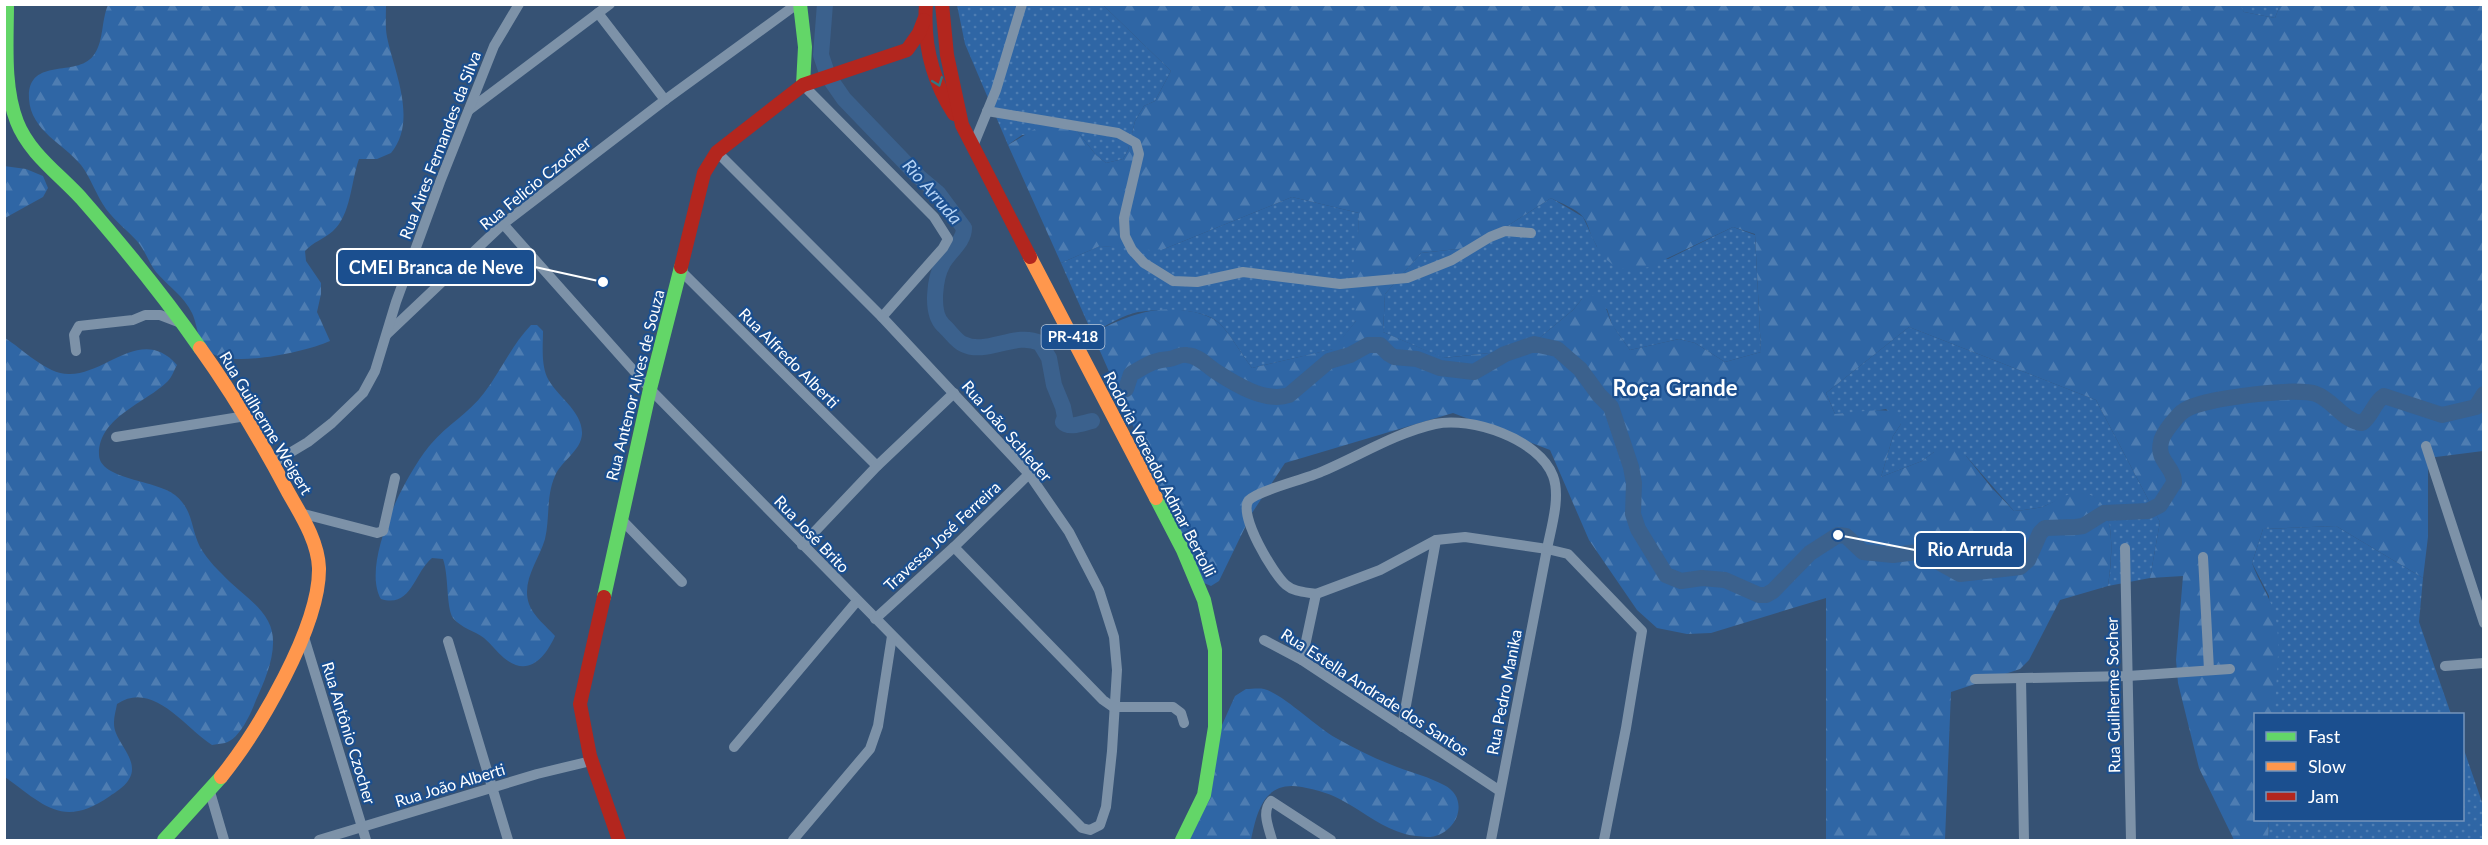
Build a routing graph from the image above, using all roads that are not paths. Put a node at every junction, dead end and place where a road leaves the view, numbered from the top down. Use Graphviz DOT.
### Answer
graph roads {
  1 [pos="7,4"];
  2 [pos="519,4"];
  3 [pos="610,4"];
  4 [pos="799,4"];
  5 [pos="942,4"];
  6 [pos="1022,4"];
  7 [pos="925,12"];
  8 [pos="598,13"];
  9 [pos="907,50"];
  10 [pos="930,58"];
  11 [pos="7,79"];
  12 [pos="803,85"];
  13 [pos="664,100"];
  14 [pos="469,110"];
  15 [pos="987,111"];
  16 [pos="962,124"];
  17 [pos="973,146"];
  18 [pos="717,152"];
  19 [pos="503,224"];
  20 [pos="1531,233"];
  21 [pos="680,270"];
  22 [pos="882,318"];
  23 [pos="183,324"];
  24 [pos="387,334"];
  25 [pos="76,351"];
  26 [pos="650,390"];
  27 [pos="954,393"];
  28 [pos="246,416"];
  29 [pos="116,437"];
  30 [pos="2427,446"];
  31 [pos="273,463"];
  32 [pos="877,466"];
  33 [pos="1029,474"];
  34 [pos="395,478"];
  35 [pos="300,513"];
  36 [pos="620,519"];
  37 [pos="1436,540"];
  38 [pos="801,545"];
  39 [pos="954,547"];
  40 [pos="2125,548"];
  41 [pos="1547,549"];
  42 [pos="2203,557"];
  43 [pos="682,582"];
  44 [pos="1316,594"];
  45 [pos="857,601"];
  46 [pos="875,619"];
  47 [pos="2484,623"];
  48 [pos="303,634"];
  49 [pos="892,636"];
  50 [pos="1264,640"];
  51 [pos="448,641"];
  52 [pos="1302,660"];
  53 [pos="2484,663"];
  54 [pos="2445,666"];
  55 [pos="2230,669"];
  56 [pos="2209,670"];
  57 [pos="2128,676"];
  58 [pos="2021,678"];
  59 [pos="1975,679"];
  60 [pos="1113,707"];
  61 [pos="1184,723"];
  62 [pos="1402,727"];
  63 [pos="734,747"];
  64 [pos="591,761"];
  65 [pos="492,788"];
  66 [pos="1500,790"];
  67 [pos="210,792"];
  68 [pos="1106,807"];
  69 [pos="362,827"];
  70 [pos="164,840"];
  71 [pos="224,840"];
  72 [pos="319,840"];
  73 [pos="366,840"];
  74 [pos="508,840"];
  75 [pos="619,840"];
  76 [pos="793,840"];
  77 [pos="1182,840"];
  78 [pos="1272,840"];
  79 [pos="1331,840"];
  80 [pos="1491,840"];
  81 [pos="1604,840"];
  82 [pos="2024,840"];
  83 [pos="2131,840"];
  1 -- 11 [label="main road, Rua Guilherme Weigert"];
  2 -- 14 [label="street, Rua Aires Fernandes da Silva"];
  3 -- 8 [label="street"];
  4 -- 12 [label="main road"];
  4 -- 13 [label="street, Rua Felicio Czocher"];
  5 -- 16 [label="main road, Rodovia Vereador Admar Bertolli / PR-418"];
  6 -- 15 [label="street"];
  7 -- 9 [label="main road"];
  7 -- 10 [label="main road"];
  8 -- 13 [label="street"];
  8 -- 14 [label="street"];
  9 -- 10 [label="main road"];
  9 -- 12 [label="main road, Rua Antenor Alves de Souza"];
  10 -- 16 [label="main road, one-way"];
  11 -- 23 [label="main road, Rua Guilherme Weigert"];
  12 -- 18 [label="main road, Rua Antenor Alves de Souza"];
  12 -- 22 [label="street"];
  13 -- 19 [label="street, Rua Felicio Czocher"];
  14 -- 24 [label="street, Rua Aires Fernandes da Silva"];
  15 -- 17 [label="street"];
  15 -- 20 [label="street"];
  16 -- 17 [label="main road, Rodovia Vereador Admar Bertolli / PR-418"];
  17 -- 77 [label="main road, Rodovia Vereador Admar Bertolli / PR-418"];
  18 -- 21 [label="main road, Rua Antenor Alves de Souza"];
  18 -- 22 [label="street, Rua João Schleder"];
  19 -- 24 [label="street, Rua Felicio Czocher"];
  19 -- 26 [label="street, Rua José Brito"];
  21 -- 26 [label="main road, Rua Antenor Alves de Souza"];
  21 -- 32 [label="street, Rua Alfredo Alberti"];
  22 -- 27 [label="street, Rua João Schleder"];
  23 -- 25 [label="street"];
  23 -- 28 [label="main road, Rua Guilherme Weigert"];
  24 -- 31 [label="street, Rua Felicio Czocher"];
  26 -- 36 [label="main road, Rua Antenor Alves de Souza"];
  26 -- 38 [label="street, Rua José Brito"];
  27 -- 32 [label="street"];
  27 -- 33 [label="street, Rua João Schleder"];
  28 -- 29 [label="street"];
  28 -- 31 [label="main road, Rua Guilherme Weigert"];
  30 -- 47 [label="street"];
  31 -- 35 [label="main road, Rua Guilherme Weigert"];
  32 -- 38 [label="street"];
  33 -- 39 [label="street, Travessa José Ferreira"];
  33 -- 60 [label="street, Rua João Schleder"];
  34 -- 35 [label="street"];
  35 -- 48 [label="main road, Rua Guilherme Weigert"];
  36 -- 43 [label="street"];
  36 -- 64 [label="main road, Rua Antenor Alves de Souza"];
  37 -- 41 [label="street"];
  37 -- 44 [label="street"];
  37 -- 62 [label="street"];
  38 -- 45 [label="street, Rua José Brito"];
  39 -- 46 [label="street, Travessa José Ferreira"];
  39 -- 60 [label="street"];
  40 -- 57 [label="street, Rua Guilherme Socher"];
  41 -- 44 [label="street, Rua Pedro Manika"];
  41 -- 66 [label="street, Rua Pedro Manika"];
  41 -- 81 [label="street"];
  42 -- 56 [label="street"];
  44 -- 52 [label="street"];
  45 -- 46 [label="street, Rua José Brito"];
  45 -- 63 [label="street"];
  46 -- 49 [label="street, Rua José Brito"];
  48 -- 67 [label="main road, Rua Guilherme Weigert"];
  48 -- 69 [label="street, Rua Antônio Czocher"];
  49 -- 68 [label="street, Rua José Brito"];
  49 -- 76 [label="street"];
  50 -- 52 [label="street, Rua Estella Andrade dos Santos"];
  51 -- 65 [label="street"];
  52 -- 62 [label="street, Rua Estella Andrade dos Santos"];
  53 -- 54 [label="street"];
  55 -- 56 [label="street"];
  56 -- 57 [label="street"];
  57 -- 58 [label="street"];
  57 -- 83 [label="street, Rua Guilherme Socher"];
  58 -- 59 [label="street"];
  58 -- 82 [label="street"];
  60 -- 61 [label="street"];
  60 -- 68 [label="street, Rua João Schleder"];
  62 -- 66 [label="street, Rua Estella Andrade dos Santos"];
  64 -- 65 [label="street, Rua João Alberti"];
  64 -- 75 [label="main road, Rua Antenor Alves de Souza"];
  65 -- 69 [label="street, Rua João Alberti"];
  65 -- 74 [label="street"];
  66 -- 80 [label="street, Rua Pedro Manika"];
  67 -- 70 [label="main road, Rua Guilherme Weigert"];
  67 -- 71 [label="street"];
  69 -- 72 [label="street, Rua João Alberti"];
  69 -- 73 [label="street, Rua Antônio Czocher"];
  78 -- 79 [label="street"];
}
